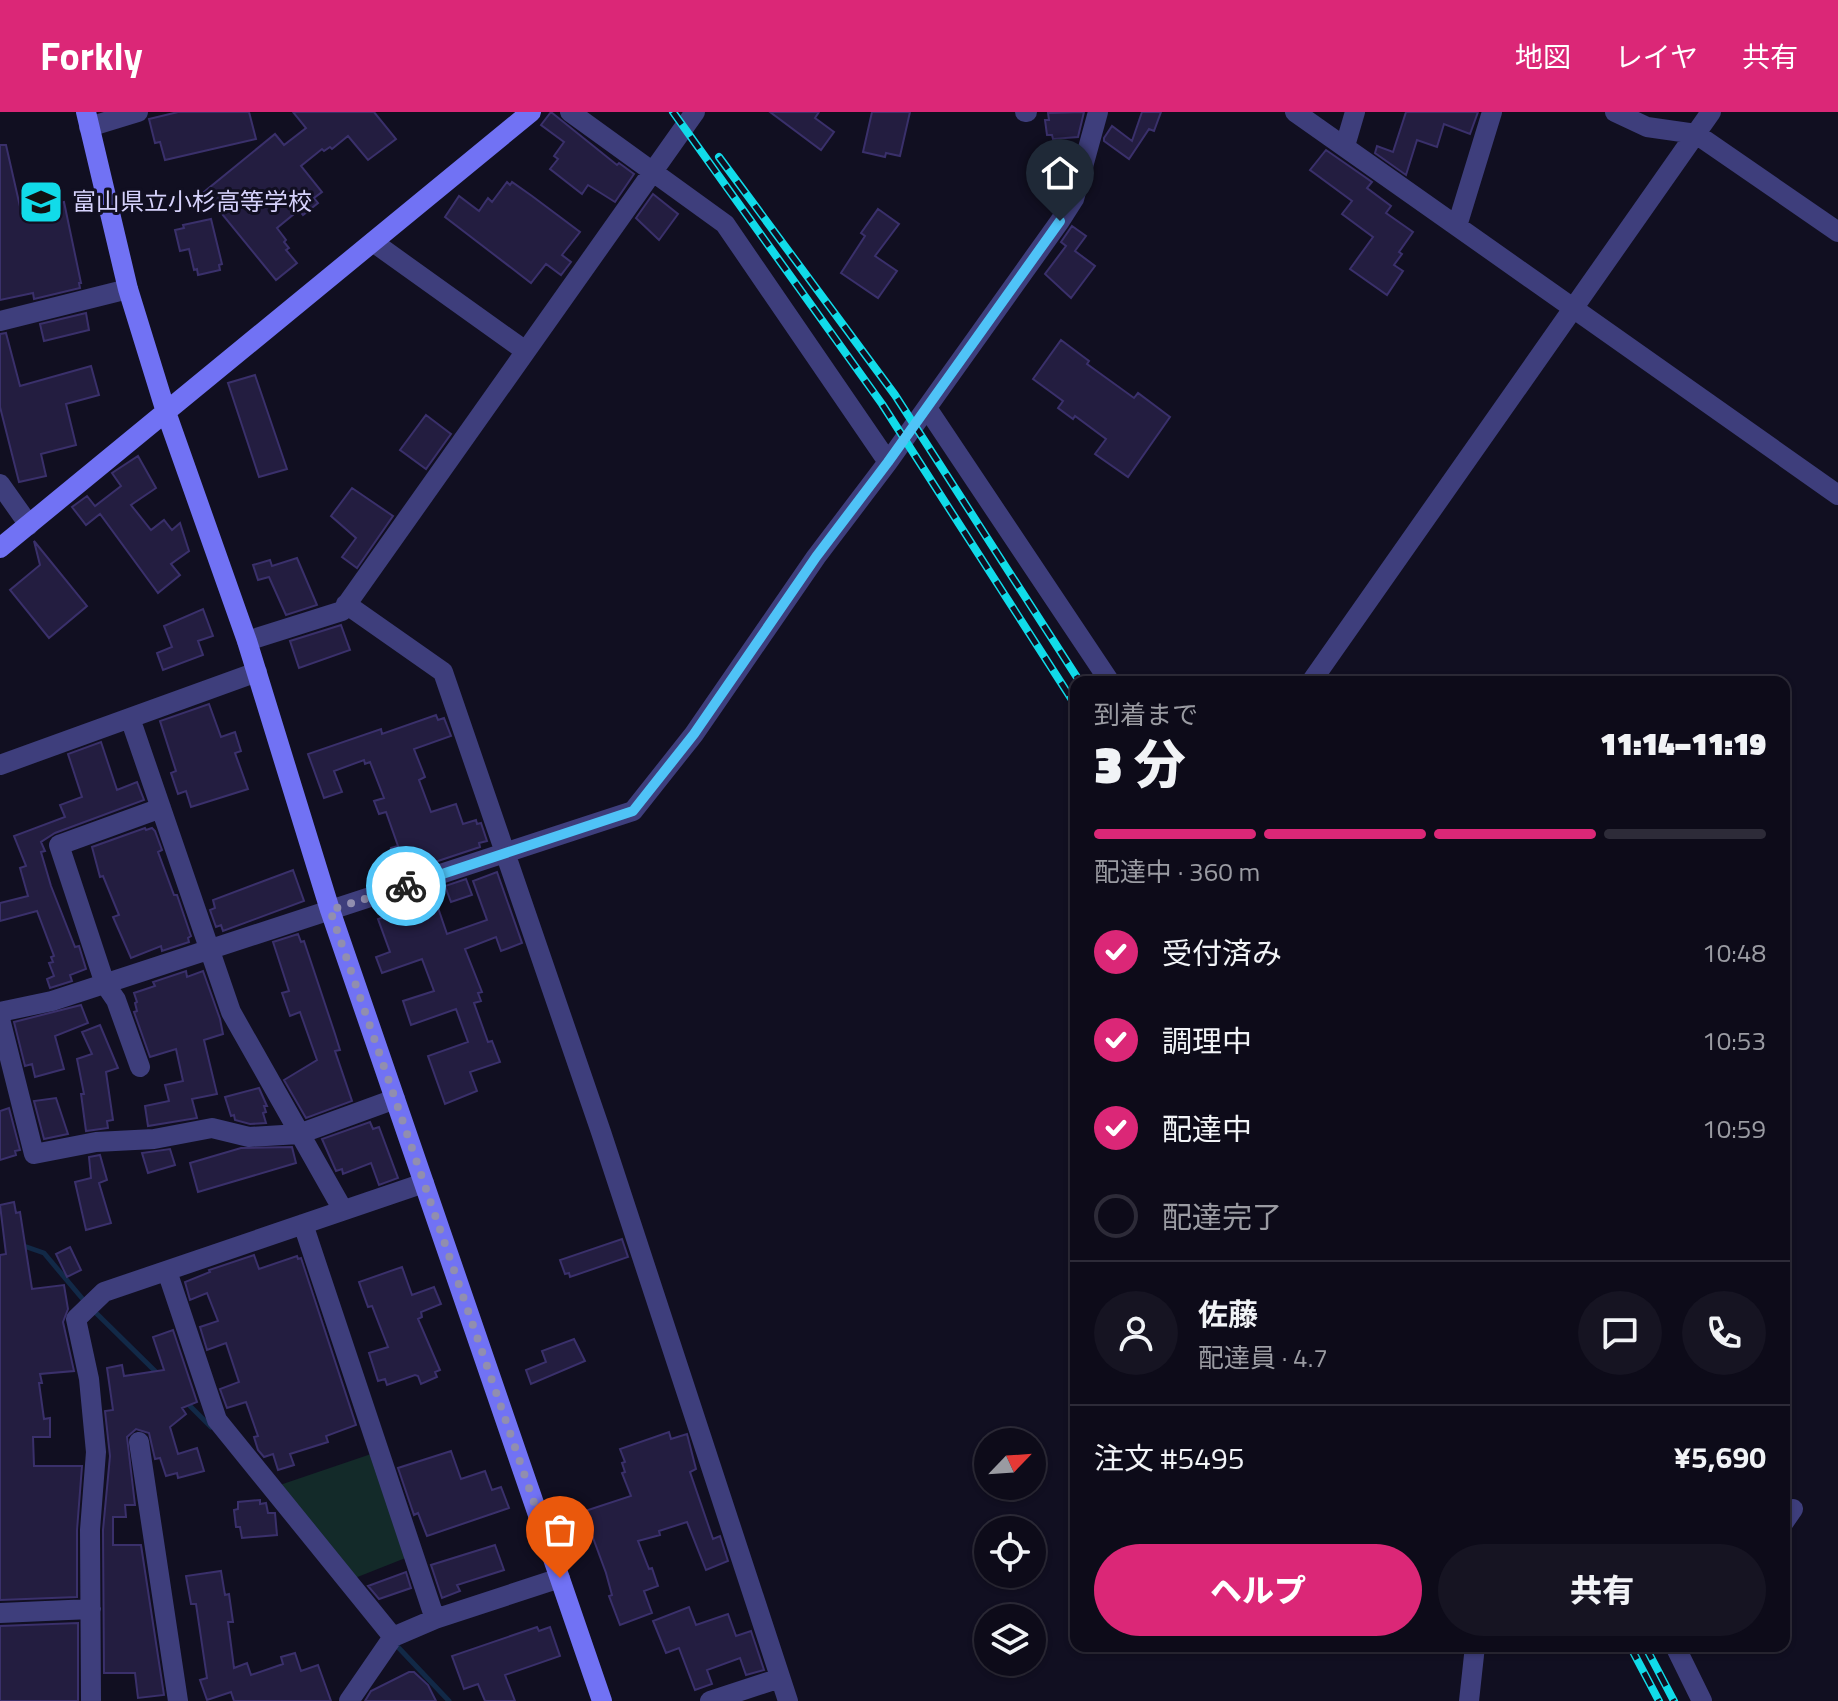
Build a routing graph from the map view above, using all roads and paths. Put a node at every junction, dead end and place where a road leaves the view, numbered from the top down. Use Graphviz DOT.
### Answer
graph roads {
  1 [pos="138,112"];
  2 [pos="531,112"];
  3 [pos="570,112"];
  4 [pos="695,112"];
  5 [pos="1098,112"];
  6 [pos="1295,112"];
  7 [pos="1355,112"];
  8 [pos="1492,112"];
  9 [pos="1615,112"];
  10 [pos="1711,112"];
  11 [pos="87,119"];
  12 [pos="1696,134"];
  13 [pos="1345,146"];
  14 [pos="652,171"];
  15 [pos="1457,226"];
  16 [pos="1838,232"];
  17 [pos="373,242"];
  18 [pos="128,289"];
  19 [pos="1572,309"];
  20 [pos="0,321"];
  21 [pos="524,350"];
  22 [pos="927,408"];
  23 [pos="166,412"];
  24 [pos="888,462"];
  25 [pos="0,484"];
  26 [pos="1838,495"];
  27 [pos="29,525"];
  28 [pos="0,548"];
  29 [pos="346,604"];
  30 [pos="247,641"];
  31 [pos="257,672"];
  32 [pos="1106,676"];
  33 [pos="1315,676"];
  34 [pos="130,718"];
  35 [pos="0,765"];
  36 [pos="161,808"];
  37 [pos="506,853"];
  38 [pos="330,910"];
  39 [pos="208,948"];
  40 [pos="105,984"];
  41 [pos="0,1012"];
  42 [pos="0,1019"];
  43 [pos="140,1067"];
  44 [pos="395,1099"];
  45 [pos="299,1134"];
  46 [pos="424,1183"];
  47 [pos="343,1210"];
  48 [pos="303,1224"];
  49 [pos="167,1271"];
  50 [pos="139,1442"];
  51 [pos="560,1578"];
  52 [pos="91,1609"];
  53 [pos="0,1613"];
  54 [pos="435,1619"];
  55 [pos="393,1637"];
  56 [pos="1474,1652"];
  57 [pos="1678,1652"];
  58 [pos="1695,1652"];
  59 [pos="1685,1666"];
  60 [pos="780,1678"];
  61 [pos="91,1701"];
  62 [pos="178,1701"];
  63 [pos="349,1701"];
  64 [pos="602,1701"];
  65 [pos="710,1701"];
  66 [pos="788,1701"];
  67 [pos="1469,1701"];
  68 [pos="1702,1701"];
  1 -- 11 [label="street"];
  2 -- 17 [label="street"];
  3 -- 14 [label="street"];
  4 -- 14 [label="street"];
  5 -- 22 [label="street"];
  6 -- 13 [label="street"];
  7 -- 13 [label="street"];
  8 -- 15 [label="street"];
  9 -- 12 [label="street"];
  10 -- 12 [label="street"];
  11 -- 18 [label="street"];
  12 -- 16 [label="street"];
  12 -- 19 [label="street"];
  13 -- 15 [label="street"];
  14 -- 21 [label="street"];
  14 -- 24 [label="street"];
  15 -- 19 [label="street"];
  17 -- 21 [label="street"];
  17 -- 23 [label="street"];
  18 -- 20 [label="street"];
  18 -- 23 [label="street"];
  19 -- 26 [label="street"];
  19 -- 33 [label="street"];
  21 -- 29 [label="street"];
  22 -- 24 [label="street"];
  22 -- 32 [label="street"];
  23 -- 27 [label="street"];
  23 -- 30 [label="street"];
  24 -- 37 [label="street"];
  25 -- 27 [label="street"];
  27 -- 28 [label="street"];
  29 -- 30 [label="street"];
  29 -- 37 [label="street"];
  30 -- 31 [label="street"];
  31 -- 34 [label="street"];
  31 -- 38 [label="street"];
  34 -- 35 [label="street"];
  34 -- 36 [label="street"];
  36 -- 39 [label="street"];
  36 -- 40 [label="street"];
  37 -- 38 [label="street"];
  37 -- 60 [label="street"];
  38 -- 39 [label="street"];
  38 -- 44 [label="street"];
  39 -- 40 [label="street"];
  39 -- 45 [label="street"];
  40 -- 41 [label="street"];
  40 -- 43 [label="street"];
  42 -- 45 [label="street"];
  44 -- 45 [label="street"];
  44 -- 46 [label="street"];
  45 -- 47 [label="street"];
  46 -- 47 [label="street"];
  46 -- 51 [label="street"];
  47 -- 48 [label="street"];
  48 -- 49 [label="street"];
  48 -- 54 [label="street"];
  49 -- 52 [label="street"];
  49 -- 55 [label="street"];
  50 -- 62 [label="street"];
  51 -- 54 [label="street"];
  51 -- 64 [label="street"];
  52 -- 53 [label="street"];
  52 -- 61 [label="street"];
  54 -- 55 [label="street"];
  55 -- 63 [label="street"];
  56 -- 67 [label="street"];
  57 -- 59 [label="street"];
  58 -- 59 [label="street"];
  59 -- 68 [label="street"];
  60 -- 65 [label="street"];
  60 -- 66 [label="street"];
}
